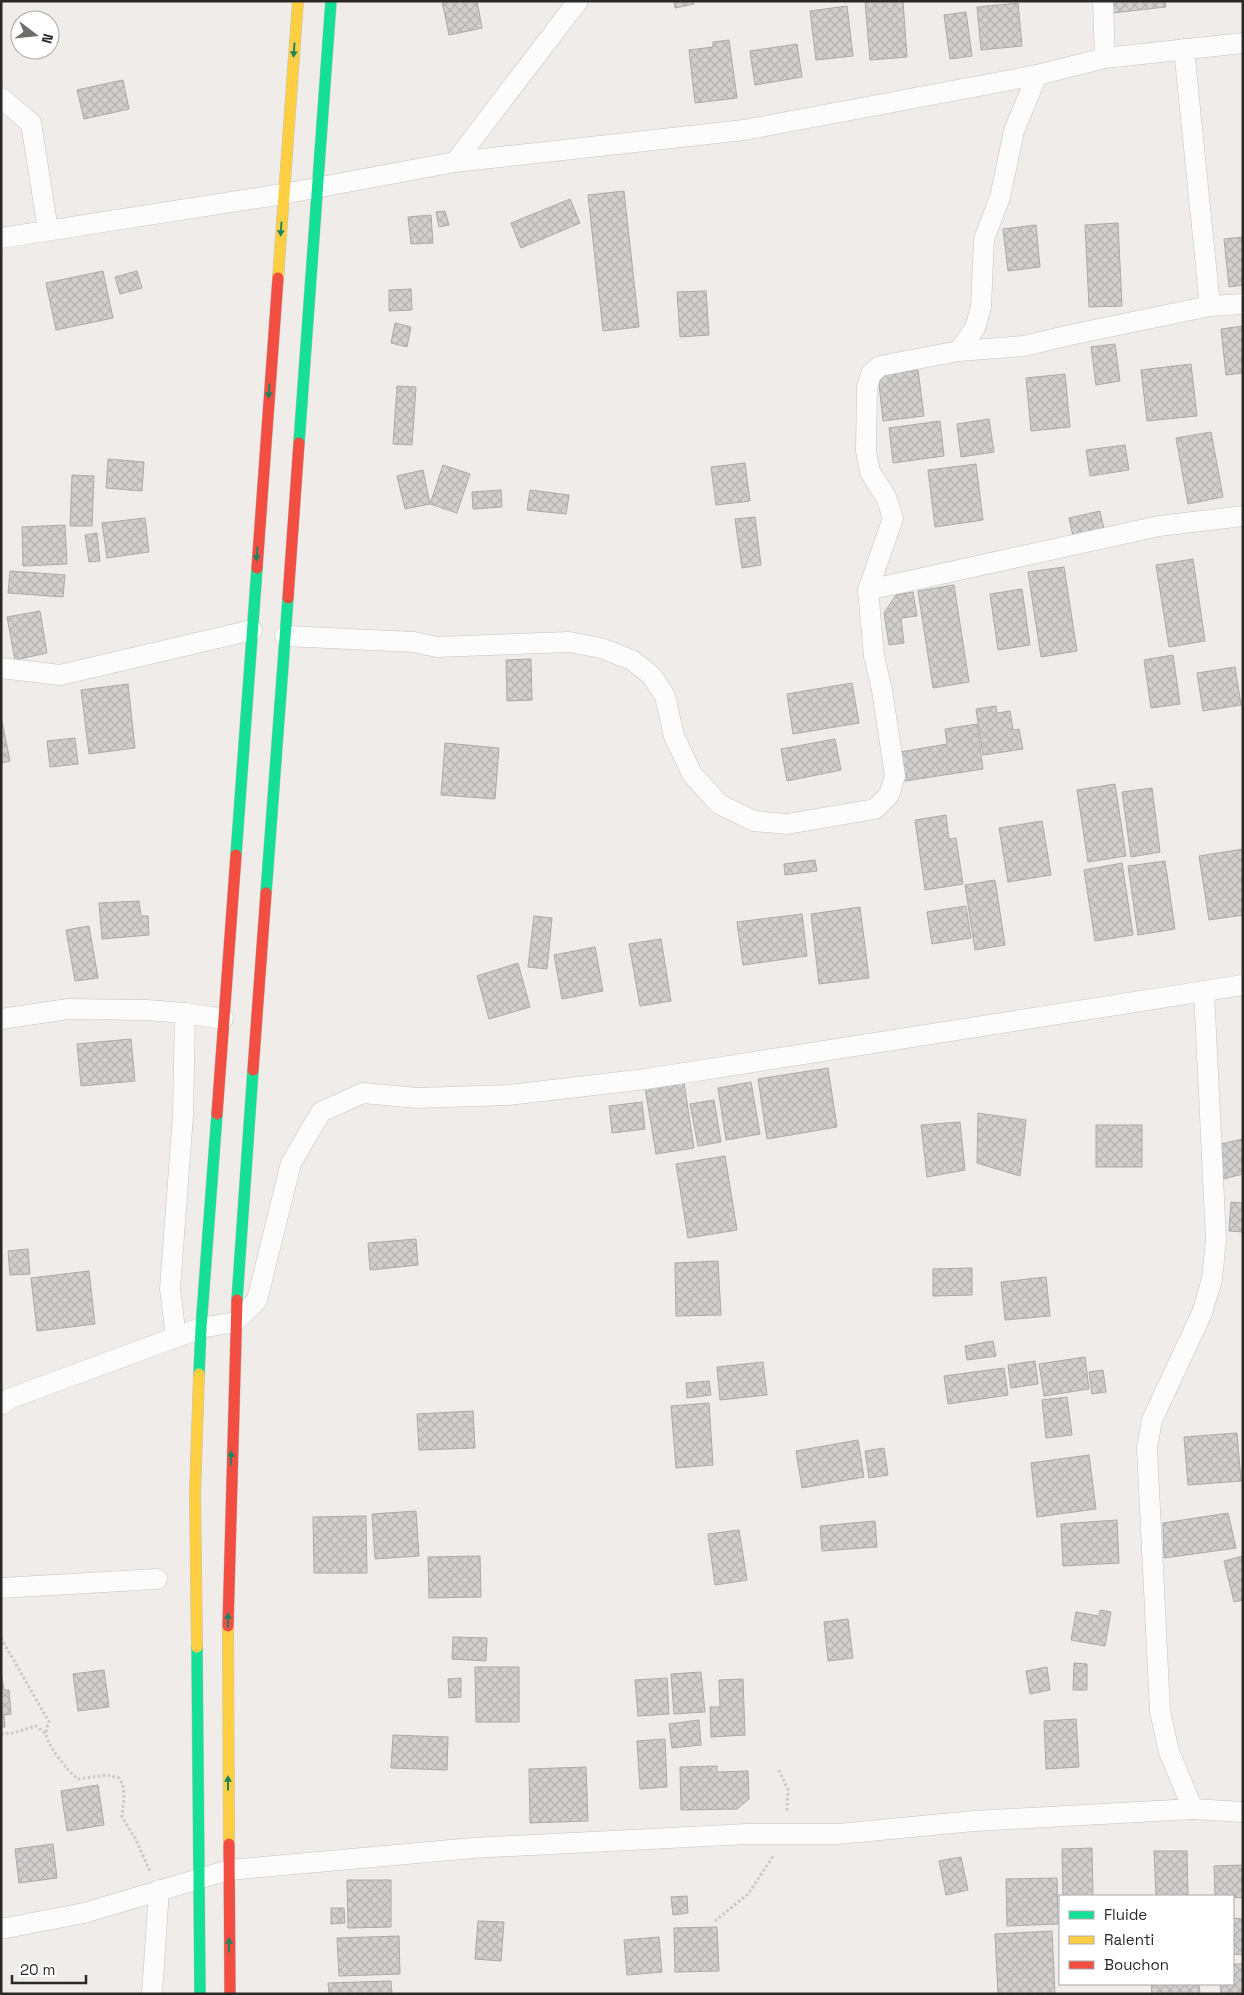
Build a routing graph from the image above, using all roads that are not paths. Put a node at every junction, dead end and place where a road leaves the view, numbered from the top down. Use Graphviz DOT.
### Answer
graph roads {
  1 [pos="298,1"];
  2 [pos="331,1"];
  3 [pos="578,1"];
  4 [pos="1103,1"];
  5 [pos="1243,43"];
  6 [pos="1184,49"];
  7 [pos="1105,58"];
  8 [pos="1037,75"];
  9 [pos="1,98"];
  10 [pos="455,162"];
  11 [pos="318,189"];
  12 [pos="283,194"];
  13 [pos="48,230"];
  14 [pos="1,238"];
  15 [pos="1243,304"];
  16 [pos="1210,306"];
  17 [pos="959,350"];
  18 [pos="1243,516"];
  19 [pos="868,590"];
  20 [pos="252,630"];
  21 [pos="285,636"];
  22 [pos="1,668"];
  23 [pos="1243,985"];
  24 [pos="1204,991"];
  25 [pos="185,1013"];
  26 [pos="1,1019"];
  27 [pos="223,1019"];
  28 [pos="235,1322"];
  29 [pos="201,1328"];
  30 [pos="176,1337"];
  31 [pos="1,1405"];
  32 [pos="157,1579"];
  33 [pos="1,1588"];
  34 [pos="1193,1809"];
  35 [pos="1243,1812"];
  36 [pos="229,1870"];
  37 [pos="199,1878"];
  38 [pos="159,1890"];
  39 [pos="1,1929"];
  40 [pos="152,1994"];
  41 [pos="200,1994"];
  42 [pos="230,1994"];
  1 -- 12 [label="main road, one-way"];
  2 -- 11 [label="main road"];
  3 -- 10 [label="street"];
  4 -- 7 [label="street"];
  5 -- 6 [label="street"];
  6 -- 7 [label="street"];
  6 -- 16 [label="street"];
  7 -- 8 [label="street"];
  8 -- 10 [label="street"];
  8 -- 17 [label="street"];
  9 -- 13 [label="street"];
  10 -- 11 [label="street"];
  11 -- 12 [label="street"];
  11 -- 21 [label="main road"];
  12 -- 13 [label="street"];
  12 -- 20 [label="main road, one-way"];
  13 -- 14 [label="street"];
  15 -- 16 [label="street"];
  16 -- 17 [label="street"];
  17 -- 19 [label="street"];
  18 -- 19 [label="street"];
  19 -- 21 [label="street"];
  20 -- 22 [label="street"];
  20 -- 27 [label="main road"];
  21 -- 28 [label="main road"];
  23 -- 24 [label="street"];
  24 -- 28 [label="street"];
  24 -- 34 [label="street"];
  25 -- 26 [label="street"];
  25 -- 27 [label="street"];
  25 -- 30 [label="street"];
  27 -- 29 [label="main road"];
  28 -- 29 [label="street"];
  36 -- 28 [label="main road, one-way"];
  29 -- 30 [label="street"];
  29 -- 37 [label="main road"];
  30 -- 31 [label="street"];
  32 -- 33 [label="street"];
  34 -- 35 [label="street"];
  34 -- 36 [label="street"];
  36 -- 37 [label="street"];
  42 -- 36 [label="main road, one-way"];
  37 -- 38 [label="street"];
  37 -- 41 [label="main road"];
  38 -- 39 [label="street"];
  38 -- 40 [label="street"];
}
